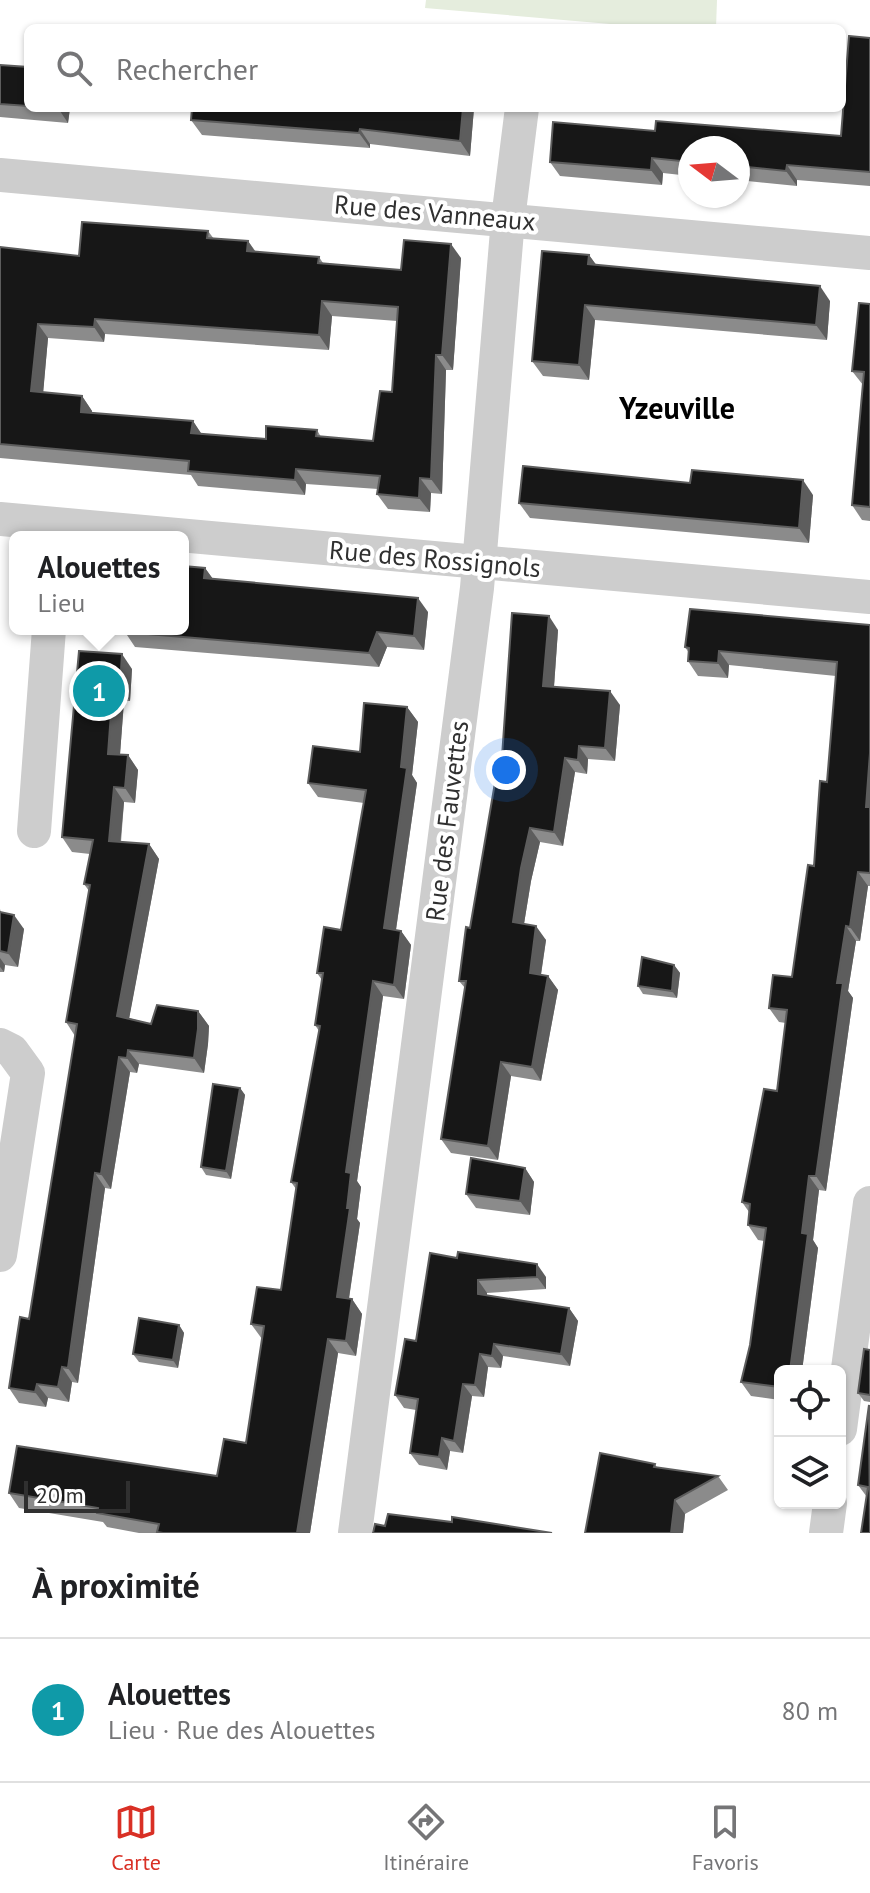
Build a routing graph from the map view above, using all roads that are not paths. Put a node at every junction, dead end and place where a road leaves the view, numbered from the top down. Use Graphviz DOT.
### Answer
graph roads {
  1 [pos="521,112"];
  2 [pos="0,175"];
  3 [pos="508,219"];
  4 [pos="870,253"];
  5 [pos="0,519"];
  6 [pos="60,530"];
  7 [pos="189,540"];
  8 [pos="480,564"];
  9 [pos="870,597"];
  10 [pos="49,635"];
  11 [pos="34,831"];
  12 [pos="0,1045"];
  13 [pos="870,1203"];
  14 [pos="0,1255"];
  15 [pos="846,1384"];
  16 [pos="829,1509"];
  17 [pos="355,1533"];
  18 [pos="826,1533"];
  1 -- 3 [label="street, Rue des Fauvettes"];
  2 -- 3 [label="street, Rue des Vanneaux"];
  3 -- 4 [label="street, Rue des Vanneaux"];
  3 -- 8 [label="street, Rue des Fauvettes"];
  5 -- 6 [label="street, Rue des Rossignols"];
  7 -- 8 [label="street, Rue des Rossignols"];
  8 -- 9 [label="street, Rue des Rossignols"];
  8 -- 17 [label="street, Rue des Fauvettes"];
  10 -- 11 [label="street"];
  12 -- 14 [label="street"];
  13 -- 15 [label="street"];
  16 -- 18 [label="street"];
}
